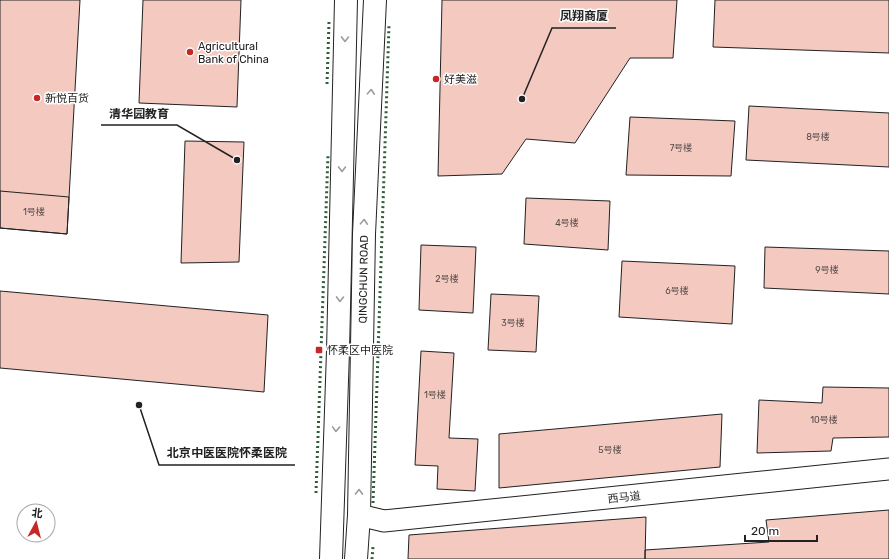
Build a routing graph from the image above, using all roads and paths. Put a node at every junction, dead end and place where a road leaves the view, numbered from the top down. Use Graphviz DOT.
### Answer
graph roads {
  1 [pos="346,0"];
  2 [pos="375,0"];
  3 [pos="889,469"];
  4 [pos="359,515"];
  5 [pos="331,559"];
  6 [pos="356,559"];
  1 -- 5 [label="main road, QINGCHUN ROAD, one-way"];
  4 -- 2 [label="main road, QINGCHUN ROAD, one-way"];
  3 -- 4 [label="street, 西马道"];
  4 -- 6 [label="main road, QINGCHUN ROAD"];
}
